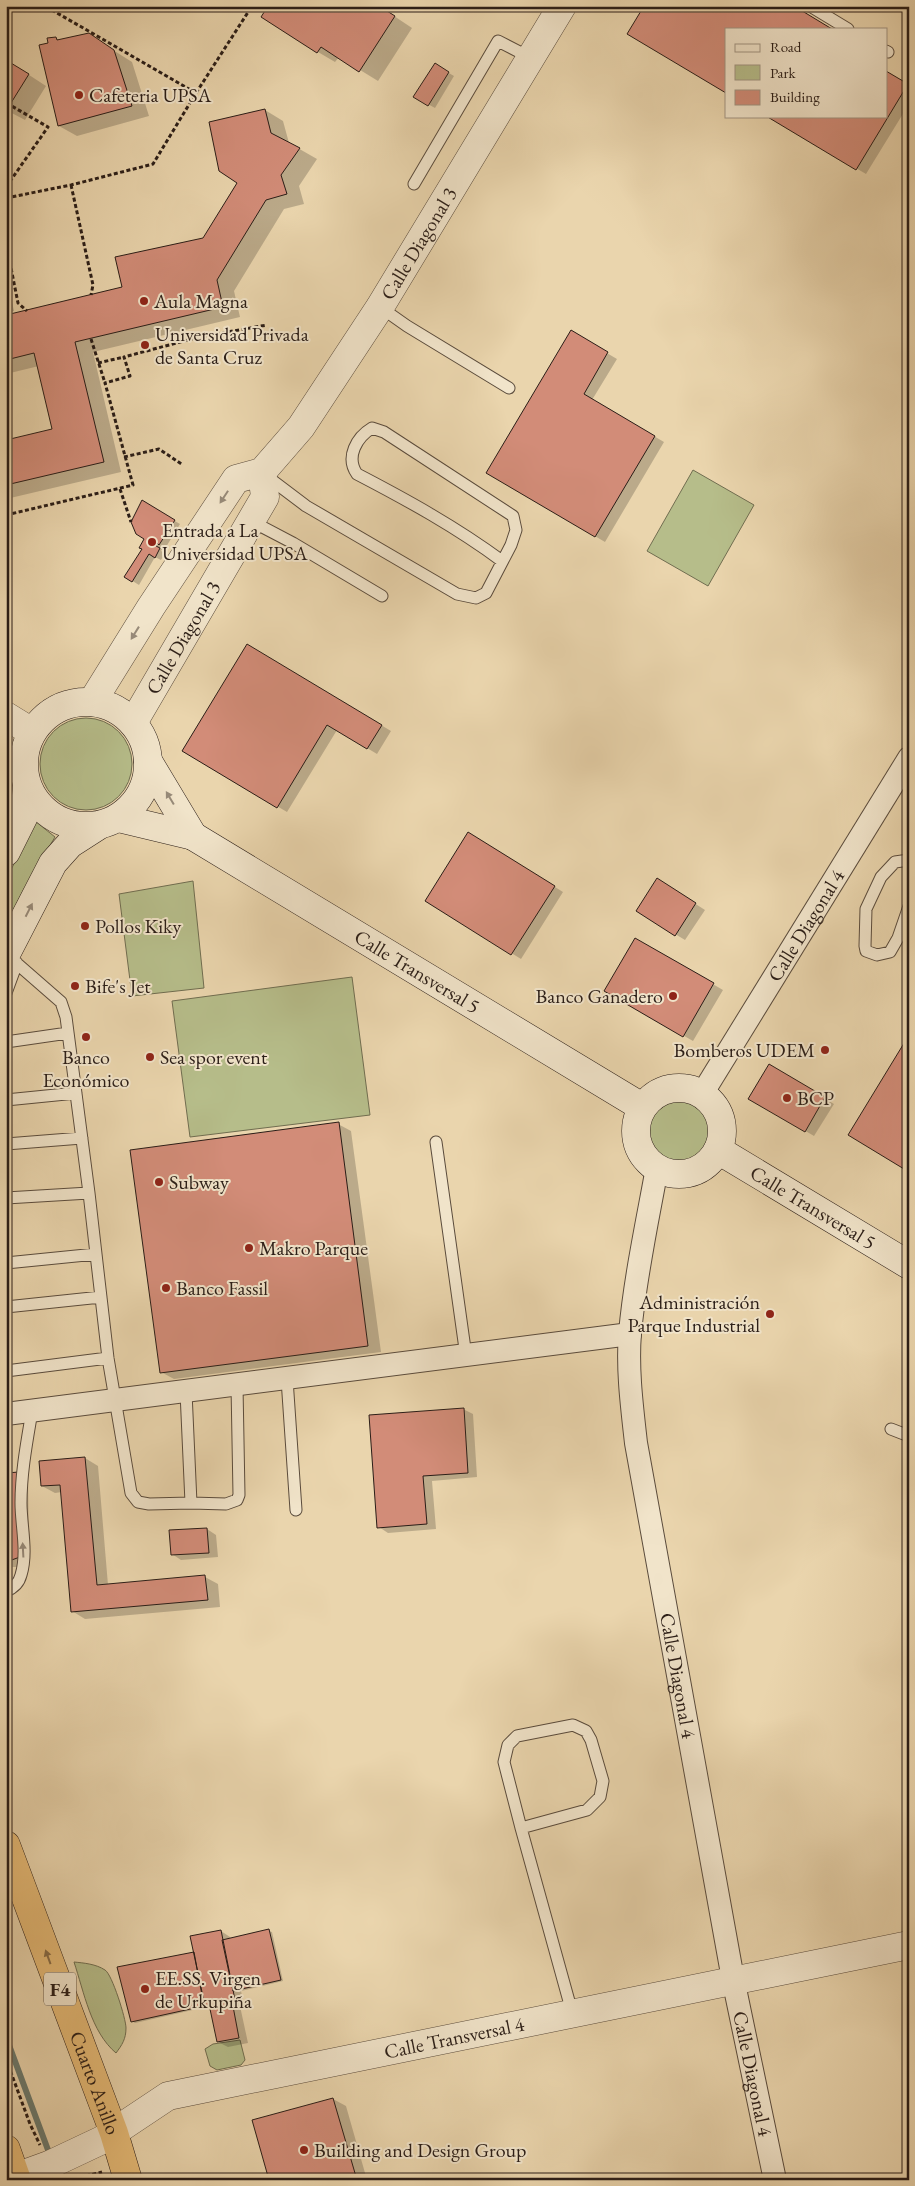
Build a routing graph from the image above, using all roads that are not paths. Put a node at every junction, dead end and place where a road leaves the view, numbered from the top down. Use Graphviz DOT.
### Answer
graph roads {
  1 [pos="562,6"];
  2 [pos="810,6"];
  3 [pos="846,28"];
  4 [pos="532,58"];
  5 [pos="414,184"];
  6 [pos="380,306"];
  7 [pos="509,388"];
  8 [pos="262,472"];
  9 [pos="251,521"];
  10 [pos="191,547"];
  11 [pos="502,561"];
  12 [pos="223,567"];
  13 [pos="382,596"];
  14 [pos="92,702"];
  15 [pos="6,716"];
  16 [pos="133,723"];
  17 [pos="32,732"];
  18 [pos="909,758"];
  19 [pos="148,761"];
  20 [pos="26,786"];
  21 [pos="108,822"];
  22 [pos="193,836"];
  23 [pos="6,852"];
  24 [pos="909,860"];
  25 [pos="909,906"];
  26 [pos="10,957"];
  27 [pos="6,994"];
  28 [pos="68,1033"];
  29 [pos="6,1042"];
  30 [pos="76,1093"];
  31 [pos="702,1094"];
  32 [pos="6,1100"];
  33 [pos="642,1107"];
  34 [pos="82,1138"];
  35 [pos="436,1142"];
  36 [pos="6,1144"];
  37 [pos="718,1150"];
  38 [pos="657,1168"];
  39 [pos="89,1193"];
  40 [pos="6,1198"];
  41 [pos="96,1254"];
  42 [pos="6,1263"];
  43 [pos="909,1265"];
  44 [pos="101,1297"];
  45 [pos="6,1307"];
  46 [pos="630,1334"];
  47 [pos="466,1356"];
  48 [pos="108,1358"];
  49 [pos="6,1371"];
  50 [pos="287,1379"];
  51 [pos="237,1386"];
  52 [pos="186,1392"];
  53 [pos="116,1401"];
  54 [pos="32,1411"];
  55 [pos="6,1414"];
  56 [pos="891,1430"];
  57 [pos="909,1436"];
  58 [pos="191,1503"];
  59 [pos="296,1510"];
  60 [pos="6,1591"];
  61 [pos="520,1828"];
  62 [pos="6,1845"];
  63 [pos="909,1945"];
  64 [pos="734,1979"];
  65 [pos="572,2012"];
  66 [pos="114,2134"];
  67 [pos="6,2149"];
  68 [pos="116,2176"];
  69 [pos="16,2178"];
  70 [pos="774,2180"];
  1 -- 4 [label="street, Calle Diagonal 3"];
  2 -- 3 [label="lane"];
  4 -- 5 [label="lane"];
  4 -- 6 [label="street, Calle Diagonal 3"];
  6 -- 7 [label="lane"];
  6 -- 8 [label="street, Calle Diagonal 3"];
  8 -- 9 [label="street, Calle Diagonal 3"];
  8 -- 10 [label="street, Calle Diagonal 3, one-way"];
  8 -- 11 [label="lane"];
  9 -- 12 [label="street, Calle Diagonal 3"];
  9 -- 13 [label="lane"];
  10 -- 12 [label="street"];
  10 -- 14 [label="street, Calle Diagonal 3, one-way"];
  11 -- 11 [label="lane"];
  12 -- 16 [label="street, Calle Diagonal 3"];
  14 -- 16 [label="street"];
  14 -- 17 [label="street"];
  15 -- 17 [label="street"];
  16 -- 19 [label="street"];
  17 -- 20 [label="street"];
  18 -- 31 [label="street, Calle Diagonal 4"];
  19 -- 21 [label="street"];
  22 -- 19 [label="street, Calle Transversal 5, one-way"];
  20 -- 21 [label="street"];
  20 -- 23 [label="street"];
  21 -- 22 [label="street, Calle Transversal 5"];
  26 -- 21 [label="street, one-way"];
  22 -- 33 [label="street, Calle Transversal 5"];
  24 -- 25 [label="lane"];
  26 -- 27 [label="lane"];
  26 -- 28 [label="lane"];
  28 -- 29 [label="lane"];
  28 -- 30 [label="lane"];
  30 -- 32 [label="lane"];
  30 -- 34 [label="lane"];
  31 -- 33 [label="street"];
  31 -- 37 [label="street"];
  33 -- 38 [label="street"];
  34 -- 36 [label="lane"];
  34 -- 39 [label="lane"];
  35 -- 47 [label="lane"];
  37 -- 38 [label="street"];
  37 -- 43 [label="street, Calle Transversal 5"];
  38 -- 46 [label="street, Calle Diagonal 4"];
  39 -- 40 [label="lane"];
  39 -- 41 [label="lane"];
  41 -- 42 [label="lane"];
  41 -- 44 [label="lane"];
  44 -- 45 [label="lane"];
  44 -- 48 [label="lane"];
  46 -- 47 [label="street"];
  46 -- 64 [label="street, Calle Diagonal 4"];
  47 -- 50 [label="street"];
  48 -- 49 [label="lane"];
  48 -- 53 [label="lane"];
  50 -- 51 [label="street"];
  50 -- 59 [label="lane"];
  51 -- 52 [label="street"];
  51 -- 58 [label="lane"];
  52 -- 53 [label="street"];
  52 -- 58 [label="lane"];
  53 -- 54 [label="street"];
  53 -- 58 [label="lane"];
  54 -- 55 [label="street"];
  60 -- 54 [label="lane, one-way"];
  56 -- 57 [label="lane"];
  61 -- 61 [label="lane"];
  61 -- 65 [label="lane"];
  66 -- 62 [label="highway, Cuarto Anillo / F4, one-way"];
  63 -- 64 [label="street, Calle Transversal 4"];
  64 -- 65 [label="street, Calle Transversal 4"];
  64 -- 70 [label="street, Calle Diagonal 4"];
  65 -- 66 [label="street, Calle Transversal 4"];
  66 -- 68 [label="highway, Cuarto Anillo / F4"];
  66 -- 69 [label="street, Calle Transversal 4"];
  67 -- 69 [label="highway"];
}
